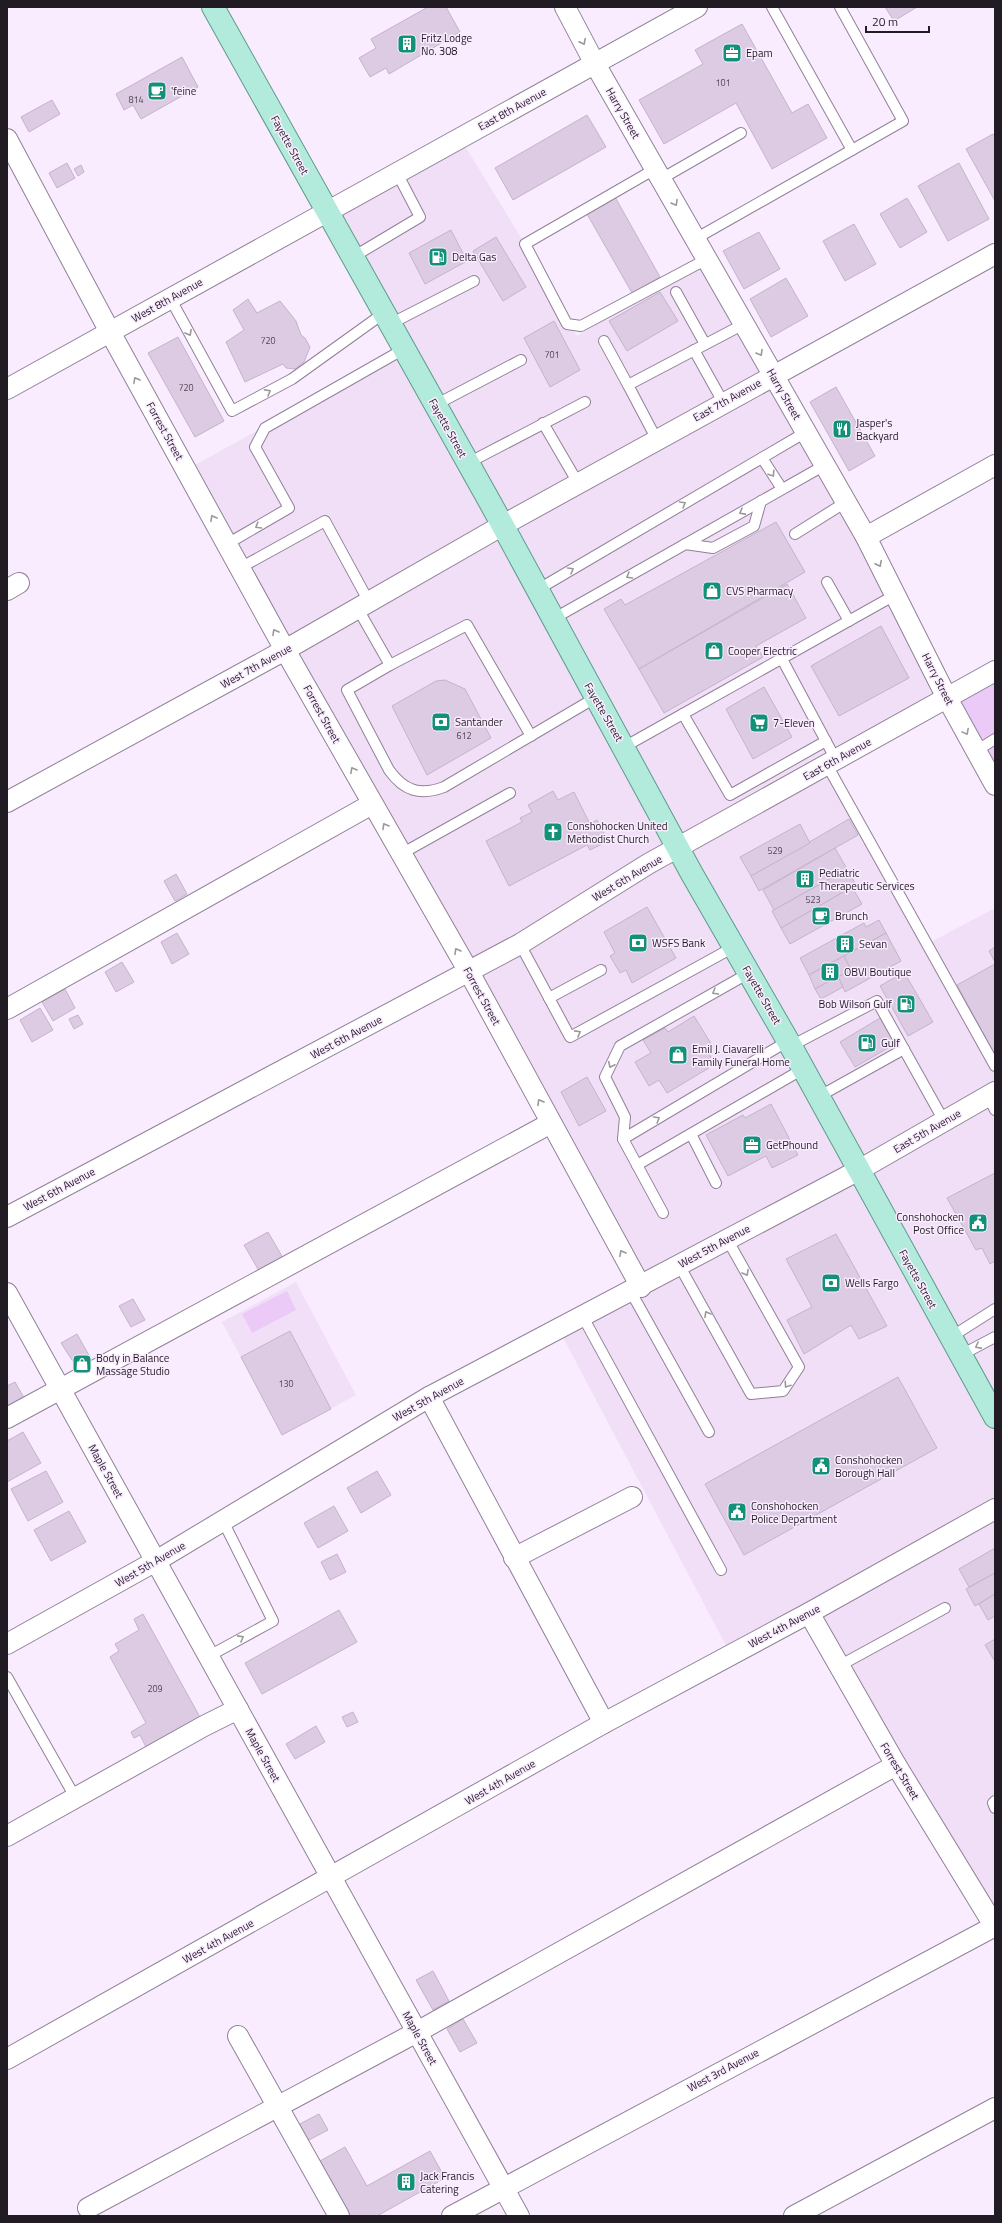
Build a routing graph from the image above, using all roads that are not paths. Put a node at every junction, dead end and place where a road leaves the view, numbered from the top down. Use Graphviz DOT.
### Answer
graph roads {
  1 [pos="213,7"];
  2 [pos="565,7"];
  3 [pos="697,7"];
  4 [pos="772,7"];
  5 [pos="840,7"];
  6 [pos="595,64"];
  7 [pos="741,133"];
  8 [pos="7,139"];
  9 [pos="852,150"];
  10 [pos="397,173"];
  11 [pos="658,174"];
  12 [pos="327,211"];
  13 [pos="695,239"];
  14 [pos="995,254"];
  15 [pos="352,257"];
  16 [pos="707,259"];
  17 [pos="474,281"];
  18 [pos="676,292"];
  19 [pos="170,298"];
  20 [pos="387,318"];
  21 [pos="744,324"];
  22 [pos="110,332"];
  23 [pos="604,341"];
  24 [pos="705,344"];
  25 [pos="404,349"];
  26 [pos="694,350"];
  27 [pos="521,360"];
  28 [pos="773,375"];
  29 [pos="628,384"];
  30 [pos="7,389"];
  31 [pos="585,402"];
  32 [pos="723,402"];
  33 [pos="435,405"];
  34 [pos="543,424"];
  35 [pos="806,432"];
  36 [pos="657,440"];
  37 [pos="762,458"];
  38 [pos="468,463"];
  39 [pos="825,465"];
  40 [pos="995,465"];
  41 [pos="578,483"];
  42 [pos="782,489"];
  43 [pos="761,501"];
  44 [pos="846,502"];
  45 [pos="503,525"];
  46 [pos="795,534"];
  47 [pos="866,537"];
  48 [pos="227,544"];
  49 [pos="685,544"];
  50 [pos="240,568"];
  51 [pos="827,582"];
  52 [pos="537,590"];
  53 [pos="895,595"];
  54 [pos="364,606"];
  55 [pos="553,619"];
  56 [pos="849,621"];
  57 [pos="286,650"];
  58 [pos="782,659"];
  59 [pos="390,665"];
  60 [pos="995,671"];
  61 [pos="595,698"];
  62 [pos="947,698"];
  63 [pos="683,714"];
  64 [pos="531,736"];
  65 [pos="995,739"];
  66 [pos="826,741"];
  67 [pos="624,747"];
  68 [pos="976,751"];
  69 [pos="832,762"];
  70 [pos="995,785"];
  71 [pos="510,793"];
  72 [pos="730,795"];
  73 [pos="9,796"];
  74 [pos="372,804"];
  75 [pos="739,814"];
  76 [pos="679,848"];
  77 [pos="401,854"];
  78 [pos="520,944"];
  79 [pos="734,947"];
  80 [pos="601,970"];
  81 [pos="468,972"];
  82 [pos="749,973"];
  83 [pos="549,998"];
  84 [pos="7,1009"];
  85 [pos="789,1044"];
  86 [pos="904,1049"];
  87 [pos="995,1066"];
  88 [pos="803,1069"];
  89 [pos="818,1097"];
  90 [pos="992,1099"];
  91 [pos="944,1121"];
  92 [pos="552,1123"];
  93 [pos="691,1134"];
  94 [pos="623,1138"];
  95 [pos="637,1165"];
  96 [pos="859,1170"];
  97 [pos="716,1184"];
  98 [pos="662,1213"];
  99 [pos="7,1217"];
  100 [pos="727,1239"];
  101 [pos="679,1265"];
  102 [pos="636,1290"];
  103 [pos="7,1293"];
  104 [pos="995,1309"];
  105 [pos="583,1317"];
  106 [pos="995,1336"];
  107 [pos="956,1346"];
  108 [pos="60,1388"];
  109 [pos="429,1397"];
  110 [pos="995,1417"];
  111 [pos="7,1418"];
  112 [pos="709,1432"];
  113 [pos="632,1497"];
  114 [pos="995,1509"];
  115 [pos="223,1521"];
  116 [pos="514,1558"];
  117 [pos="156,1561"];
  118 [pos="721,1570"];
  119 [pos="945,1608"];
  120 [pos="809,1613"];
  121 [pos="7,1644"];
  122 [pos="208,1656"];
  123 [pos="839,1666"];
  124 [pos="7,1677"];
  125 [pos="238,1709"];
  126 [pos="604,1723"];
  127 [pos="896,1765"];
  128 [pos="75,1797"];
  129 [pos="995,1801"];
  130 [pos="995,1808"];
  131 [pos="7,1836"];
  132 [pos="331,1878"];
  133 [pos="995,1927"];
  134 [pos="417,2032"];
  135 [pos="238,2036"];
  136 [pos="7,2059"];
  137 [pos="277,2106"];
  138 [pos="995,2108"];
  139 [pos="503,2187"];
  140 [pos="88,2208"];
  141 [pos="340,2216"];
  142 [pos="452,2216"];
  143 [pos="518,2216"];
  144 [pos="794,2216"];
  1 -- 12 [label="main road, Fayette Street"];
  2 -- 6 [label="street, Harry Street, one-way"];
  3 -- 6 [label="street, East 8th Avenue"];
  4 -- 9 [label="lane"];
  5 -- 9 [label="lane"];
  6 -- 10 [label="street, East 8th Avenue"];
  6 -- 11 [label="street, Harry Street"];
  7 -- 11 [label="lane"];
  8 -- 22 [label="street, Forrest Street"];
  9 -- 13 [label="lane"];
  10 -- 12 [label="street, East 8th Avenue"];
  10 -- 15 [label="lane"];
  11 -- 13 [label="street, Harry Street, one-way"];
  11 -- 16 [label="lane"];
  12 -- 15 [label="main road, Fayette Street"];
  12 -- 19 [label="street, West 8th Avenue"];
  13 -- 16 [label="street, Harry Street"];
  14 -- 28 [label="street, East 7th Avenue"];
  15 -- 20 [label="main road, Fayette Street"];
  16 -- 21 [label="street, Harry Street"];
  17 -- 20 [label="lane"];
  18 -- 24 [label="lane"];
  19 -- 20 [label="lane, one-way"];
  19 -- 22 [label="street, West 8th Avenue"];
  20 -- 25 [label="main road, Fayette Street"];
  21 -- 24 [label="lane"];
  21 -- 28 [label="street, Harry Street, one-way"];
  22 -- 30 [label="street, West 8th Avenue"];
  48 -- 22 [label="street, Forrest Street, one-way"];
  23 -- 29 [label="lane"];
  24 -- 26 [label="lane"];
  25 -- 33 [label="main road, Fayette Street"];
  25 -- 48 [label="lane, one-way"];
  26 -- 29 [label="lane"];
  26 -- 32 [label="lane"];
  27 -- 33 [label="lane"];
  28 -- 32 [label="street, East 7th Avenue"];
  28 -- 35 [label="street, Harry Street"];
  29 -- 36 [label="lane"];
  31 -- 34 [label="lane"];
  32 -- 36 [label="street, East 7th Avenue"];
  33 -- 38 [label="main road, Fayette Street"];
  34 -- 38 [label="lane"];
  34 -- 41 [label="lane"];
  35 -- 37 [label="lane"];
  35 -- 39 [label="street, Harry Street"];
  36 -- 41 [label="street, East 7th Avenue"];
  37 -- 42 [label="lane, one-way"];
  52 -- 37 [label="lane, one-way"];
  38 -- 45 [label="main road, Fayette Street"];
  39 -- 42 [label="lane"];
  39 -- 44 [label="street, Harry Street"];
  40 -- 47 [label="street"];
  41 -- 45 [label="street, East 7th Avenue"];
  42 -- 43 [label="lane"];
  43 -- 49 [label="lane, one-way"];
  43 -- 49 [label="lane"];
  44 -- 46 [label="lane"];
  44 -- 47 [label="street, Harry Street"];
  45 -- 52 [label="main road, Fayette Street"];
  45 -- 54 [label="street, West 7th Avenue"];
  47 -- 53 [label="street, Harry Street, one-way"];
  48 -- 50 [label="street, Forrest Street"];
  49 -- 55 [label="lane, one-way"];
  50 -- 54 [label="lane"];
  57 -- 50 [label="street, Forrest Street, one-way"];
  51 -- 56 [label="lane"];
  52 -- 55 [label="main road, Fayette Street"];
  53 -- 56 [label="lane"];
  53 -- 62 [label="street, Harry Street"];
  54 -- 57 [label="street, West 7th Avenue"];
  54 -- 59 [label="lane"];
  55 -- 61 [label="main road, Fayette Street"];
  56 -- 58 [label="lane"];
  57 -- 73 [label="street, West 7th Avenue"];
  74 -- 57 [label="street, Forrest Street, one-way"];
  58 -- 63 [label="lane"];
  58 -- 66 [label="lane"];
  59 -- 64 [label="lane"];
  59 -- 64 [label="lane"];
  60 -- 62 [label="street, East 6th Avenue"];
  61 -- 64 [label="lane"];
  61 -- 67 [label="main road, Fayette Street"];
  62 -- 68 [label="street, Harry Street, one-way"];
  62 -- 69 [label="street, East 6th Avenue"];
  63 -- 67 [label="lane"];
  63 -- 72 [label="lane"];
  65 -- 68 [label="lane"];
  66 -- 69 [label="lane"];
  66 -- 72 [label="lane"];
  67 -- 76 [label="main road, Fayette Street"];
  68 -- 70 [label="street, Harry Street"];
  69 -- 75 [label="street, East 6th Avenue"];
  69 -- 87 [label="lane"];
  71 -- 77 [label="lane"];
  72 -- 75 [label="lane"];
  77 -- 74 [label="street, Forrest Street, one-way"];
  74 -- 84 [label="street"];
  75 -- 76 [label="street, East 6th Avenue"];
  76 -- 78 [label="street, West 6th Avenue"];
  76 -- 79 [label="main road, Fayette Street"];
  81 -- 77 [label="street, Forrest Street, one-way"];
  78 -- 81 [label="street, West 6th Avenue"];
  78 -- 83 [label="lane"];
  79 -- 82 [label="main road, Fayette Street"];
  83 -- 79 [label="lane, one-way"];
  80 -- 83 [label="lane"];
  92 -- 81 [label="street, Forrest Street, one-way"];
  81 -- 99 [label="street, West 6th Avenue"];
  82 -- 85 [label="main road, Fayette Street"];
  82 -- 94 [label="lane, one-way"];
  85 -- 86 [label="lane"];
  85 -- 88 [label="main road, Fayette Street"];
  94 -- 85 [label="lane, one-way"];
  86 -- 89 [label="lane"];
  86 -- 91 [label="lane"];
  88 -- 89 [label="main road, Fayette Street"];
  88 -- 93 [label="lane"];
  89 -- 96 [label="main road, Fayette Street"];
  90 -- 91 [label="street, East 5th Avenue"];
  91 -- 96 [label="street, East 5th Avenue"];
  102 -- 92 [label="street, Forrest Street, one-way"];
  92 -- 108 [label="street"];
  93 -- 95 [label="lane"];
  93 -- 97 [label="lane"];
  94 -- 95 [label="lane"];
  95 -- 98 [label="lane"];
  96 -- 100 [label="street, West 5th Avenue"];
  96 -- 107 [label="main road, Fayette Street"];
  100 -- 101 [label="street, West 5th Avenue"];
  100 -- 101 [label="lane, one-way"];
  101 -- 102 [label="street, West 5th Avenue"];
  102 -- 105 [label="street, West 5th Avenue"];
  102 -- 112 [label="lane"];
  103 -- 108 [label="street, Maple Street"];
  104 -- 107 [label="lane"];
  105 -- 109 [label="street, West 5th Avenue"];
  105 -- 118 [label="lane"];
  106 -- 107 [label="lane, one-way"];
  107 -- 110 [label="main road, Fayette Street"];
  108 -- 111 [label="street"];
  108 -- 117 [label="street, Maple Street"];
  109 -- 115 [label="street, West 5th Avenue"];
  109 -- 116 [label="street"];
  113 -- 116 [label="street"];
  114 -- 120 [label="street, West 4th Avenue"];
  115 -- 117 [label="street, West 5th Avenue"];
  122 -- 115 [label="lane, one-way"];
  116 -- 126 [label="street"];
  117 -- 121 [label="street, West 5th Avenue"];
  117 -- 122 [label="street, Maple Street"];
  119 -- 123 [label="lane"];
  120 -- 123 [label="street, Forrest Street"];
  120 -- 126 [label="street, West 4th Avenue"];
  122 -- 125 [label="street, Maple Street"];
  123 -- 127 [label="street, Forrest Street"];
  124 -- 128 [label="lane"];
  125 -- 128 [label="street"];
  125 -- 132 [label="street, Maple Street"];
  126 -- 132 [label="street, West 4th Avenue"];
  127 -- 133 [label="street, Forrest Street"];
  127 -- 134 [label="street"];
  128 -- 131 [label="street"];
  129 -- 130 [label="lane"];
  132 -- 134 [label="street, Maple Street"];
  132 -- 136 [label="street, West 4th Avenue"];
  133 -- 139 [label="street, West 3rd Avenue"];
  134 -- 137 [label="street"];
  134 -- 139 [label="street, Maple Street"];
  135 -- 137 [label="street"];
  137 -- 140 [label="street"];
  137 -- 141 [label="street"];
  138 -- 144 [label="street"];
  139 -- 142 [label="street, West 3rd Avenue"];
  139 -- 143 [label="street, Maple Street"];
}
